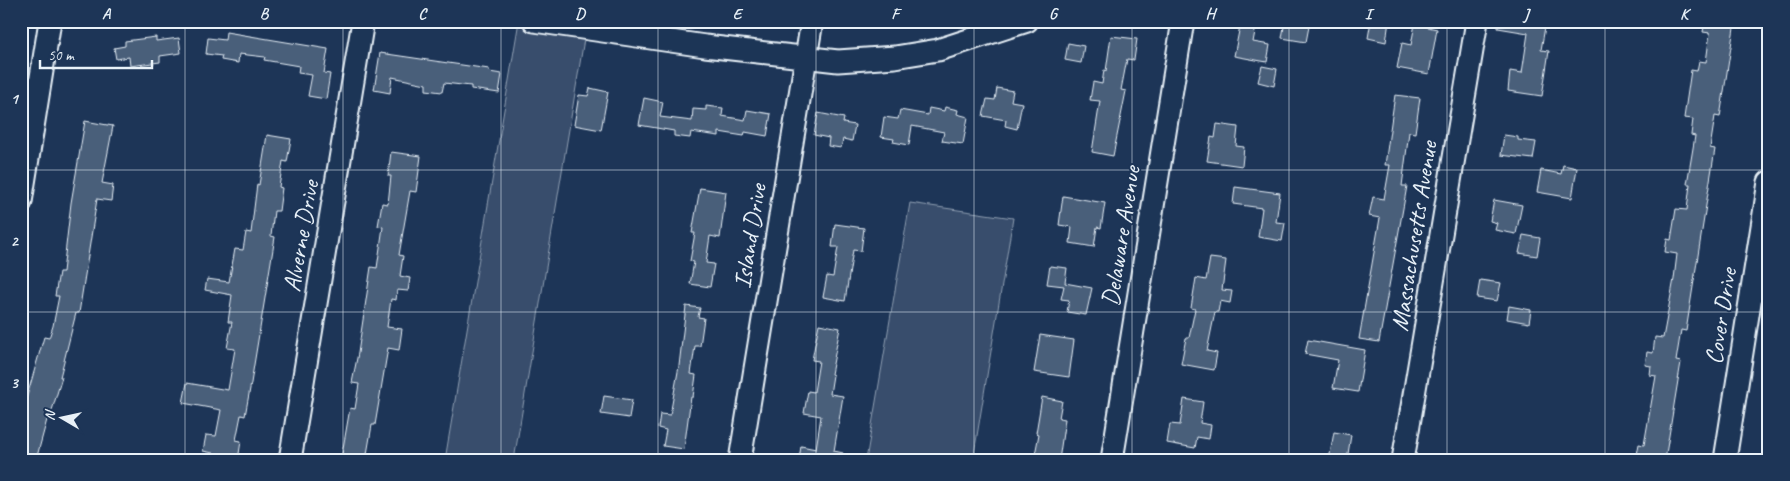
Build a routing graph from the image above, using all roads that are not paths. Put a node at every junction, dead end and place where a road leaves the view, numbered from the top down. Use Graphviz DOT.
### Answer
graph roads {
  1 [pos="50,21"];
  2 [pos="362,21"];
  3 [pos="534,21"];
  4 [pos="812,21"];
  5 [pos="1027,21"];
  6 [pos="1183,21"];
  7 [pos="1477,21"];
  8 [pos="806,57"];
  9 [pos="1769,182"];
  10 [pos="21,202"];
  11 [pos="290,460"];
  12 [pos="740,460"];
  13 [pos="1112,460"];
  14 [pos="1403,460"];
  15 [pos="1725,460"];
  1 -- 10 [label="street"];
  2 -- 11 [label="street, Alverne Drive"];
  3 -- 8 [label="street"];
  4 -- 8 [label="street, Island Drive"];
  5 -- 8 [label="street"];
  6 -- 13 [label="street, Delaware Avenue"];
  7 -- 14 [label="street, Massachusetts Avenue"];
  8 -- 12 [label="street, Island Drive"];
  9 -- 15 [label="street, Cover Drive"];
}
